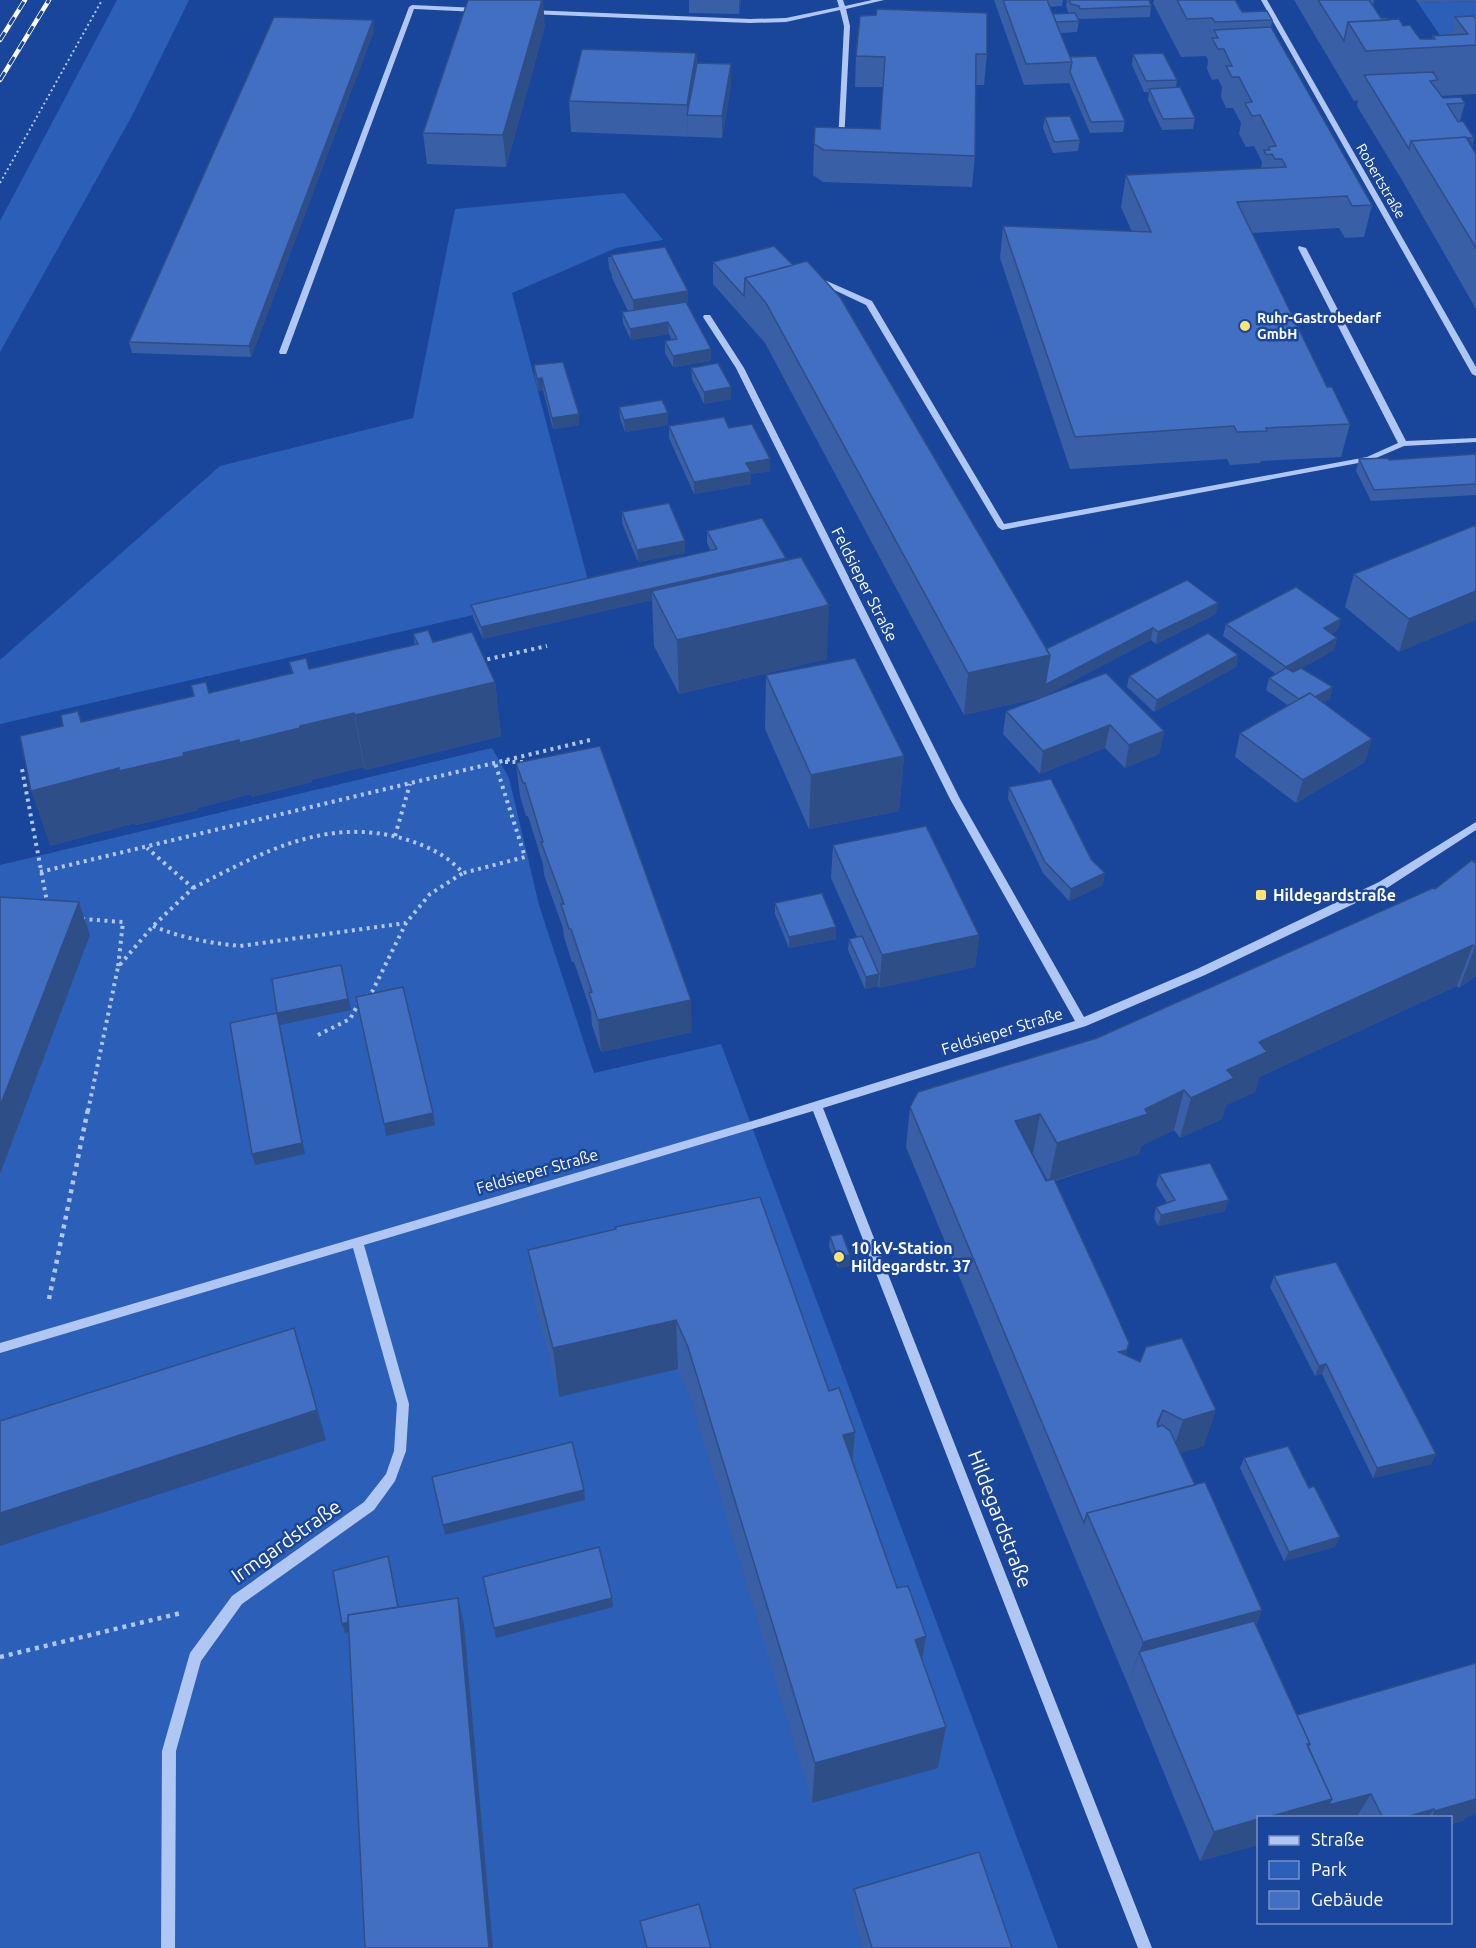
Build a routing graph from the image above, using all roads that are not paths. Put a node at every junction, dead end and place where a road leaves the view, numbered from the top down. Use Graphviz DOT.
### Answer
graph roads {
  1 [pos="840,0"];
  2 [pos="882,0"];
  3 [pos="1264,0"];
  4 [pos="843,8"];
  5 [pos="492,10"];
  6 [pos="526,10"];
  7 [pos="841,142"];
  8 [pos="1302,248"];
  9 [pos="808,277"];
  10 [pos="707,317"];
  11 [pos="283,352"];
  12 [pos="1476,374"];
  13 [pos="1476,440"];
  14 [pos="1403,444"];
  15 [pos="1476,825"];
  16 [pos="1082,1023"];
  17 [pos="817,1106"];
  18 [pos="357,1241"];
  19 [pos="0,1348"];
  20 [pos="168,1948"];
  21 [pos="1145,1948"];
  1 -- 4 [label="street"];
  2 -- 4 [label="street"];
  3 -- 12 [label="street, Robertstraße"];
  4 -- 6 [label="street"];
  4 -- 7 [label="street"];
  5 -- 11 [label="street"];
  8 -- 14 [label="street"];
  9 -- 14 [label="street"];
  10 -- 16 [label="street, Feldsieper Straße"];
  13 -- 14 [label="street"];
  15 -- 16 [label="street, Feldsieper Straße"];
  16 -- 17 [label="street, Feldsieper Straße"];
  17 -- 18 [label="street, Feldsieper Straße"];
  17 -- 21 [label="street, Hildegardstraße"];
  18 -- 19 [label="street, Feldsieper Straße"];
  18 -- 20 [label="street, Irmgardstraße"];
}
